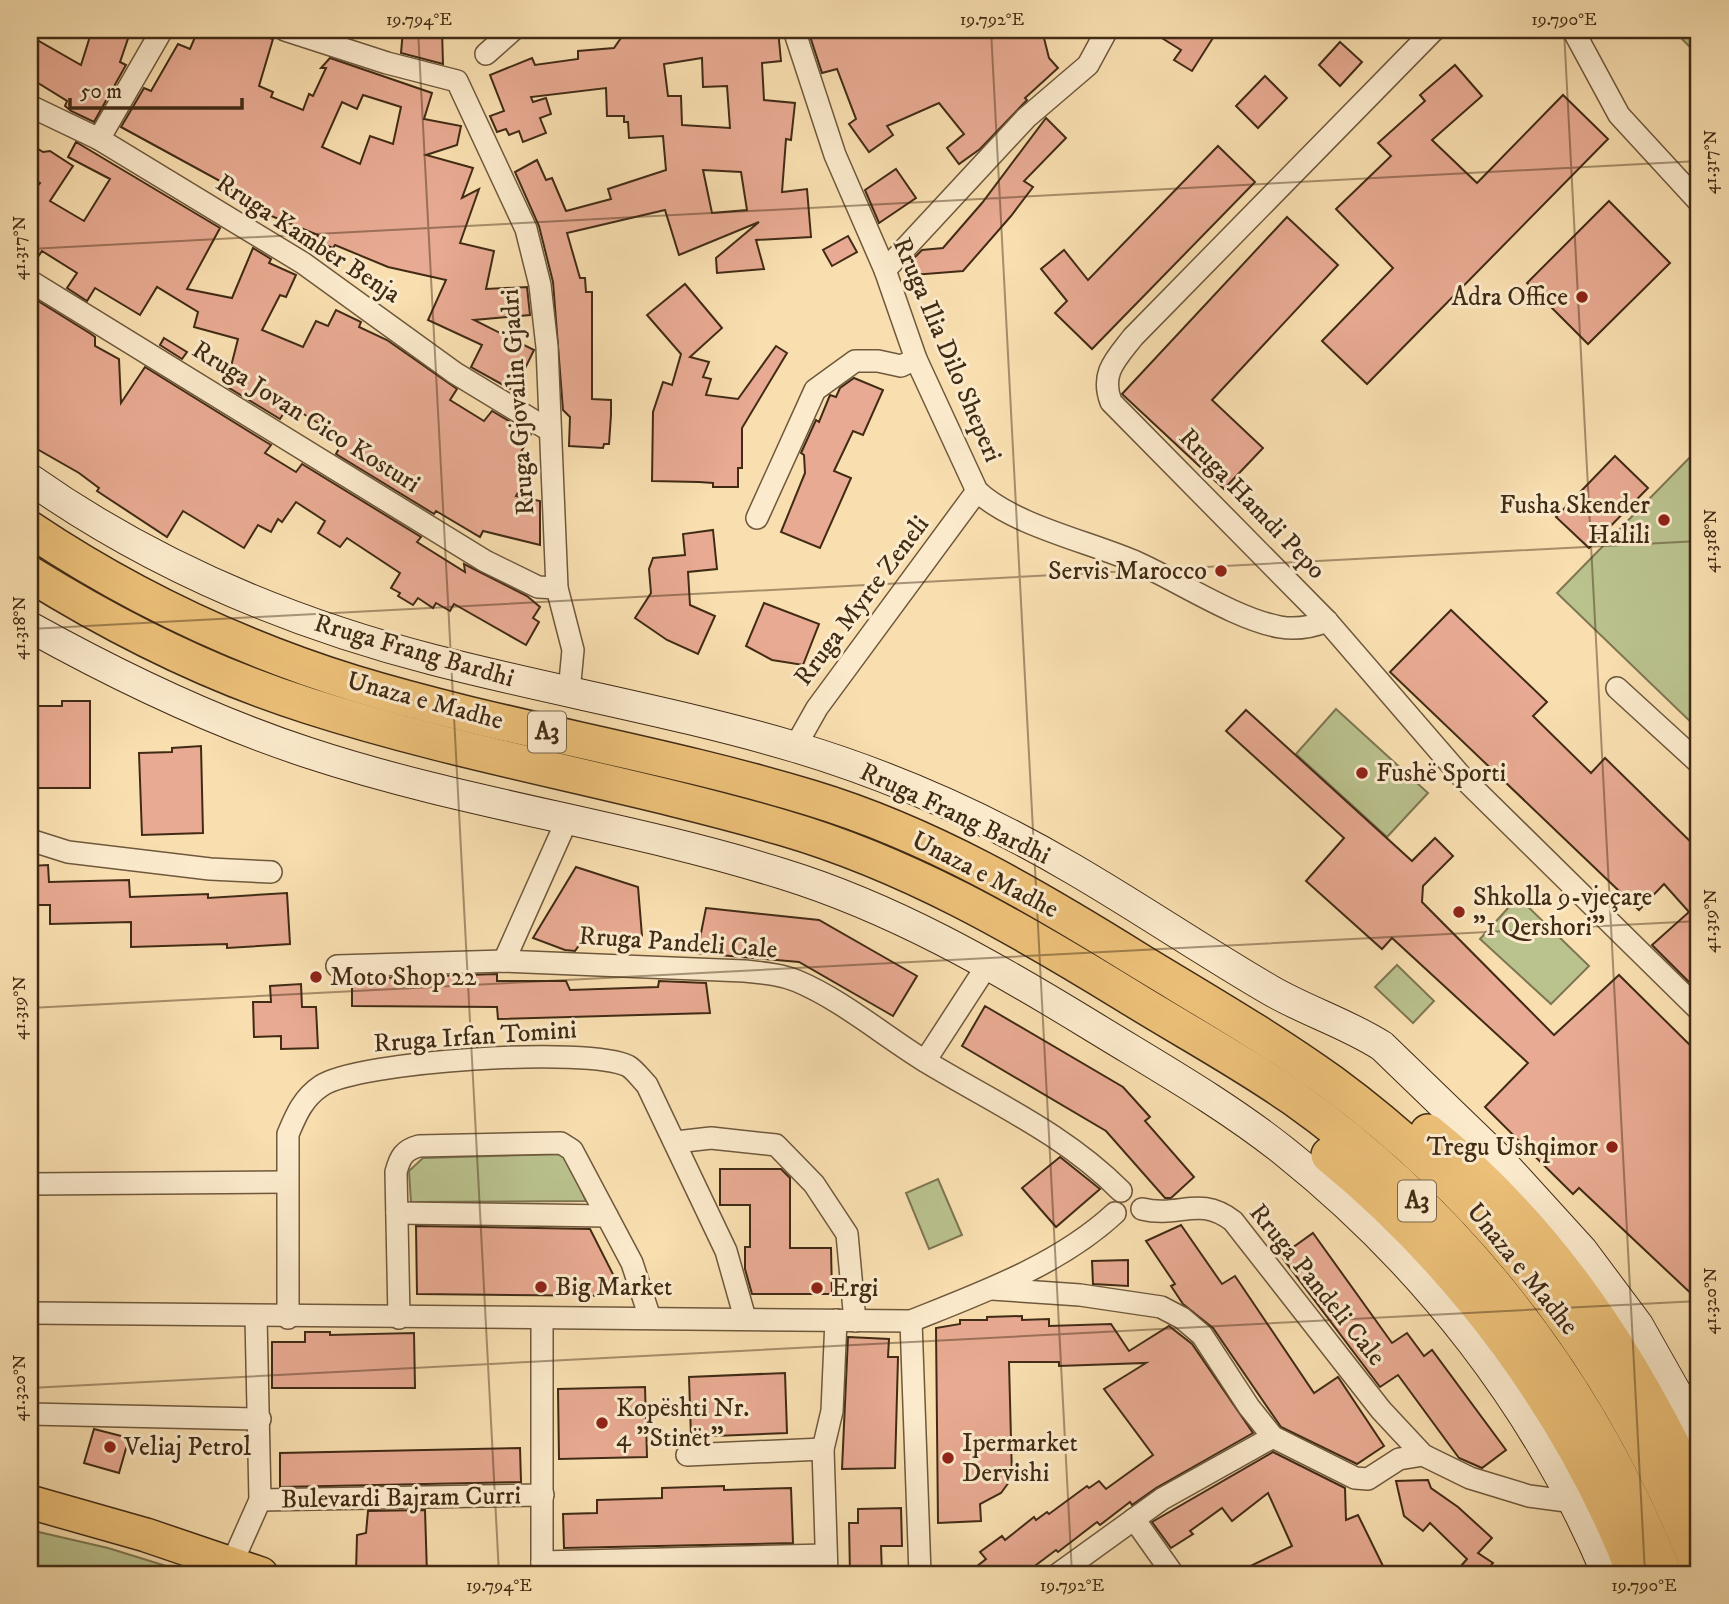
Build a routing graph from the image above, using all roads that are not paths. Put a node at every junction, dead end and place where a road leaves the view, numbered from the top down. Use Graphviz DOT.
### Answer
graph roads {
  1 [pos="162,30"];
  2 [pos="285,30"];
  3 [pos="513,30"];
  4 [pos="794,30"];
  5 [pos="1107,30"];
  6 [pos="1434,30"];
  7 [pos="1573,30"];
  8 [pos="486,54"];
  9 [pos="30,106"];
  10 [pos="99,139"];
  11 [pos="1699,202"];
  12 [pos="884,270"];
  13 [pos="30,282"];
  14 [pos="916,359"];
  15 [pos="549,430"];
  16 [pos="30,479"];
  17 [pos="977,491"];
  18 [pos="757,518"];
  19 [pos="30,529"];
  20 [pos="30,574"];
  21 [pos="557,588"];
  22 [pos="1327,621"];
  23 [pos="30,627"];
  24 [pos="1617,688"];
  25 [pos="569,692"];
  26 [pos="796,747"];
  27 [pos="1699,763"];
  28 [pos="567,820"];
  29 [pos="30,840"];
  30 [pos="271,872"];
  31 [pos="1072,919"];
  32 [pos="1047,946"];
  33 [pos="504,961"];
  34 [pos="988,964"];
  35 [pos="337,966"];
  36 [pos="1699,1010"];
  37 [pos="925,1061"];
  38 [pos="676,1142"];
  39 [pos="287,1182"];
  40 [pos="30,1184"];
  41 [pos="1121,1191"];
  42 [pos="1142,1209"];
  43 [pos="397,1213"];
  44 [pos="1115,1213"];
  45 [pos="607,1216"];
  46 [pos="992,1289"];
  47 [pos="30,1313"];
  48 [pos="256,1317"];
  49 [pos="288,1318"];
  50 [pos="399,1318"];
  51 [pos="650,1318"];
  52 [pos="745,1318"];
  53 [pos="542,1319"];
  54 [pos="845,1321"];
  55 [pos="911,1321"];
  56 [pos="30,1414"];
  57 [pos="260,1419"];
  58 [pos="1699,1433"];
  59 [pos="1273,1437"];
  60 [pos="823,1449"];
  61 [pos="687,1455"];
  62 [pos="1423,1455"];
  63 [pos="542,1495"];
  64 [pos="260,1500"];
  65 [pos="1699,1500"];
  66 [pos="30,1502"];
  67 [pos="1574,1502"];
  68 [pos="1134,1519"];
  69 [pos="827,1565"];
  70 [pos="542,1568"];
  71 [pos="1699,1568"];
  72 [pos="247,1569"];
  73 [pos="920,1574"];
  74 [pos="1058,1574"];
  75 [pos="1174,1574"];
  76 [pos="1607,1574"];
  77 [pos="1635,1574"];
  78 [pos="1664,1574"];
  1 -- 10 [label="street"];
  2 -- 15 [label="street, Rruga Gjovalin Gjadri"];
  3 -- 8 [label="street"];
  4 -- 12 [label="street, Rruga Ilia Dilo Sheperi"];
  5 -- 12 [label="street"];
  6 -- 22 [label="street, Rruga Hamdi Pepo"];
  7 -- 11 [label="street"];
  9 -- 10 [label="street, Rruga Kamber Benja"];
  10 -- 15 [label="street, Rruga Kamber Benja"];
  12 -- 14 [label="street, Rruga Ilia Dilo Sheperi"];
  13 -- 21 [label="street, Rruga Jovan Cico Kosturi"];
  14 -- 17 [label="street, Rruga Ilia Dilo Sheperi"];
  14 -- 18 [label="street"];
  15 -- 21 [label="street, Rruga Gjovalin Gjadri"];
  16 -- 25 [label="main road, Rruga Frang Bardhi"];
  17 -- 22 [label="street, Rruga Ilia Dilo Sheperi"];
  17 -- 26 [label="street, Rruga Myrte Zeneli"];
  19 -- 31 [label="highway, Unaza e Madhe / A3"];
  20 -- 32 [label="highway, Unaza e Madhe / A3"];
  21 -- 25 [label="street, Rruga Gjovalin Gjadri"];
  22 -- 36 [label="street, Rruga Hamdi Pepo"];
  23 -- 28 [label="main road"];
  24 -- 27 [label="street"];
  25 -- 26 [label="main road, Rruga Frang Bardhi"];
  26 -- 58 [label="main road, Rruga Frang Bardhi"];
  28 -- 33 [label="street"];
  28 -- 34 [label="main road"];
  29 -- 30 [label="street"];
  31 -- 65 [label="highway"];
  31 -- 71 [label="highway, Unaza e Madhe / A3"];
  32 -- 77 [label="highway"];
  32 -- 78 [label="highway, Unaza e Madhe / A3"];
  33 -- 35 [label="street, Rruga Pandeli Cale"];
  33 -- 37 [label="street, Rruga Pandeli Cale"];
  34 -- 37 [label="street"];
  34 -- 67 [label="main road"];
  37 -- 41 [label="street, Rruga Pandeli Cale"];
  38 -- 39 [label="street, Rruga Irfan Tomini"];
  38 -- 52 [label="street, Rruga Irfan Tomini"];
  38 -- 54 [label="street"];
  39 -- 40 [label="street"];
  39 -- 49 [label="street, Rruga Irfan Tomini"];
  41 -- 42 [label="street"];
  41 -- 44 [label="street"];
  42 -- 44 [label="street"];
  42 -- 62 [label="street, Rruga Pandeli Cale"];
  43 -- 45 [label="street"];
  43 -- 45 [label="street"];
  43 -- 50 [label="street"];
  44 -- 46 [label="street"];
  45 -- 51 [label="street"];
  46 -- 55 [label="street"];
  46 -- 59 [label="street"];
  47 -- 48 [label="street"];
  48 -- 49 [label="street"];
  48 -- 57 [label="street"];
  49 -- 50 [label="street"];
  50 -- 53 [label="street"];
  51 -- 52 [label="street"];
  51 -- 53 [label="street"];
  52 -- 54 [label="street"];
  53 -- 63 [label="street, Bulevardi Bajram Curri"];
  54 -- 55 [label="street"];
  54 -- 60 [label="street"];
  55 -- 73 [label="street"];
  56 -- 57 [label="street"];
  57 -- 64 [label="street, Bulevardi Bajram Curri"];
  59 -- 62 [label="street"];
  59 -- 68 [label="street"];
  60 -- 61 [label="street"];
  60 -- 69 [label="street"];
  62 -- 67 [label="street"];
  63 -- 64 [label="street, Bulevardi Bajram Curri"];
  63 -- 70 [label="street, Bulevardi Bajram Curri"];
  64 -- 72 [label="street, Bulevardi Bajram Curri"];
  66 -- 72 [label="main road, Bulevardi Bajram Curri"];
  67 -- 76 [label="main road"];
  68 -- 74 [label="street"];
  68 -- 75 [label="street"];
  69 -- 70 [label="street, Bulevardi Bajram Curri"];
}
